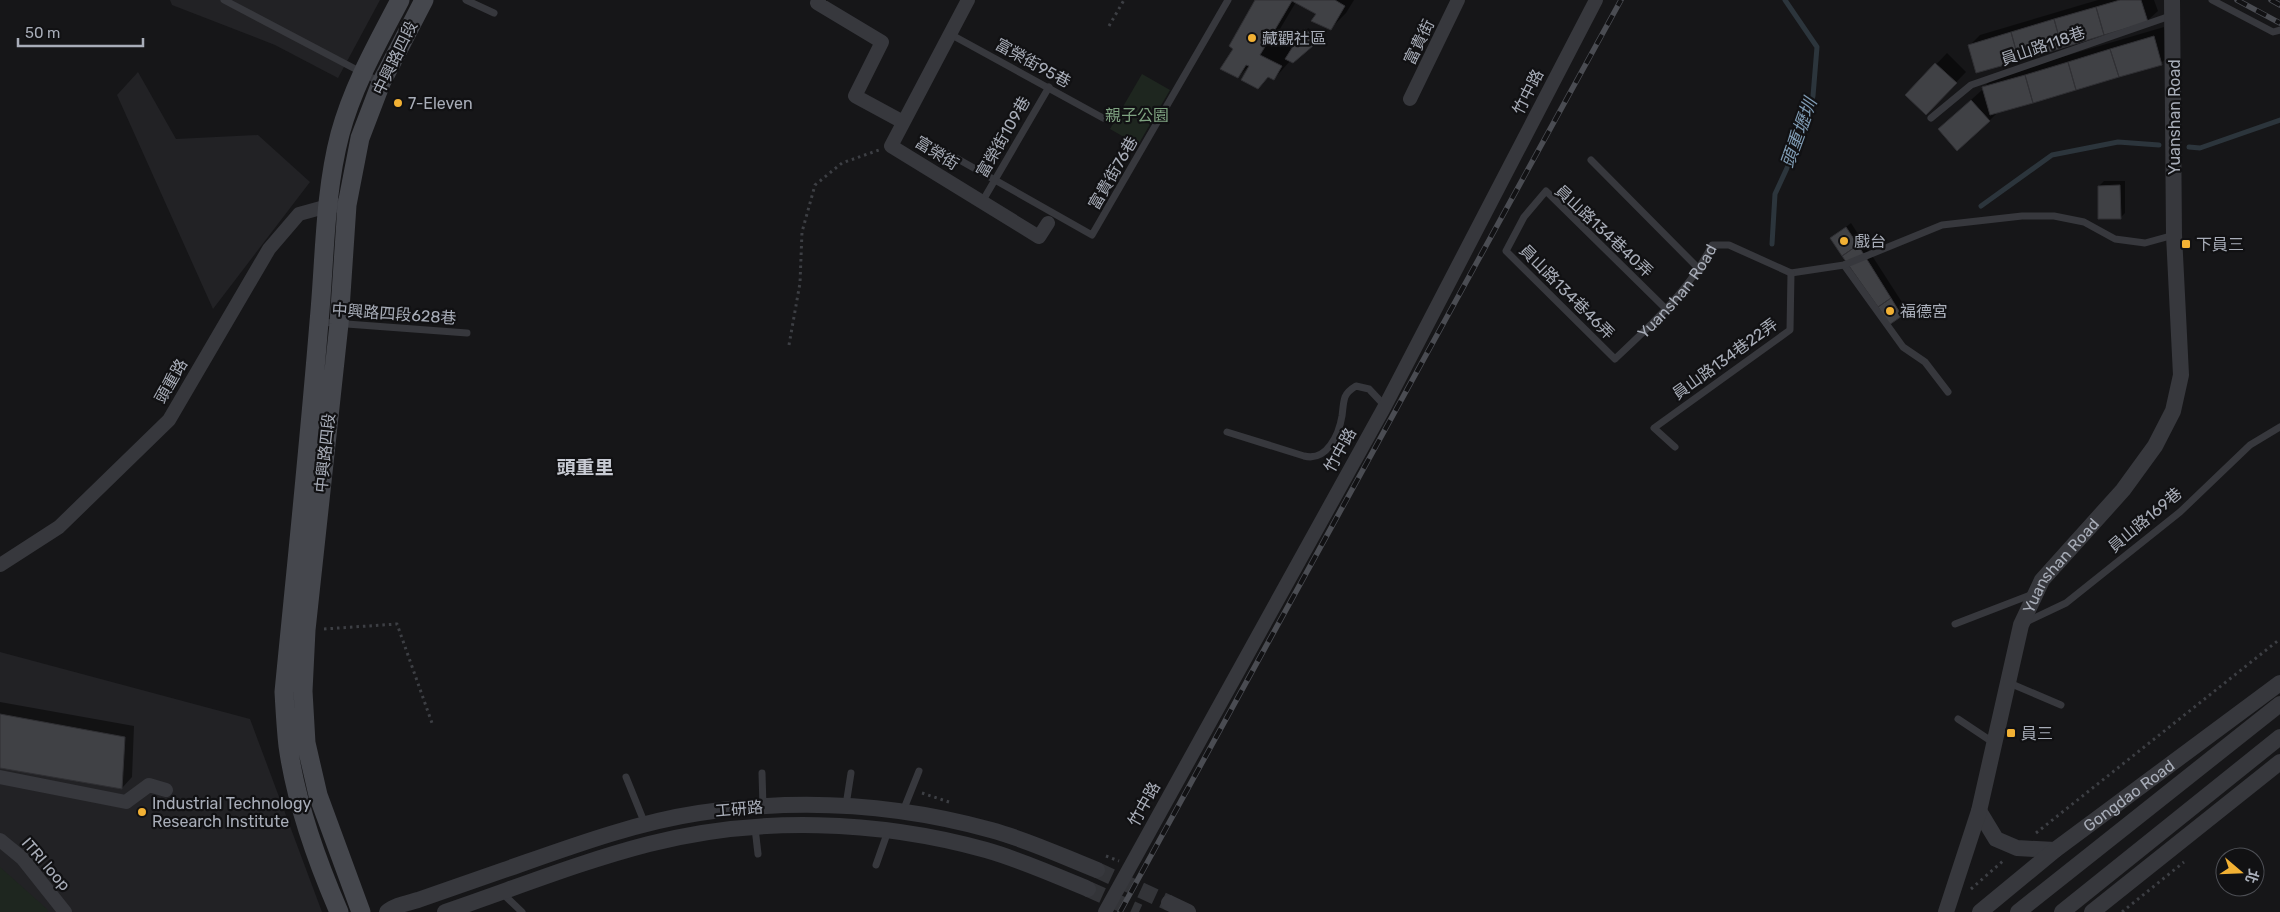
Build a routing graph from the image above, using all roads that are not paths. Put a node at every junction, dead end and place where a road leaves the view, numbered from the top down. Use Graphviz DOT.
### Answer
graph roads {
  1 [pos="224,0"];
  2 [pos="400,0"];
  3 [pos="424,0"];
  4 [pos="466,0"];
  5 [pos="819,0"];
  6 [pos="968,0"];
  7 [pos="1228,0"];
  8 [pos="1458,0"];
  9 [pos="1596,0"];
  10 [pos="2212,0"];
  11 [pos="2173,8"];
  12 [pos="494,13"];
  13 [pos="2280,30"];
  14 [pos="950,34"];
  15 [pos="362,72"];
  16 [pos="381,83"];
  17 [pos="1049,87"];
  18 [pos="1410,99"];
  19 [pos="1103,118"];
  20 [pos="1931,118"];
  21 [pos="903,122"];
  22 [pos="926,141"];
  23 [pos="1591,160"];
  24 [pos="995,179"];
  25 [pos="982,202"];
  26 [pos="347,205"];
  27 [pos="328,206"];
  28 [pos="1524,217"];
  29 [pos="1051,219"];
  30 [pos="2174,235"];
  31 [pos="1844,265"];
  32 [pos="1700,270"];
  33 [pos="1791,273"];
  34 [pos="1667,310"];
  35 [pos="319,322"];
  36 [pos="339,324"];
  37 [pos="467,333"];
  38 [pos="1615,359"];
  39 [pos="1948,392"];
  40 [pos="1385,406"];
  41 [pos="2280,427"];
  42 [pos="1227,432"];
  43 [pos="1675,447"];
  44 [pos="0,565"];
  45 [pos="2036,593"];
  46 [pos="1955,624"];
  47 [pos="2021,625"];
  48 [pos="2007,682"];
  49 [pos="2280,683"];
  50 [pos="2061,705"];
  51 [pos="2269,706"];
  52 [pos="1958,719"];
  53 [pos="2280,737"];
  54 [pos="1994,743"];
  55 [pos="2280,762"];
  56 [pos="919,772"];
  57 [pos="762,773"];
  58 [pos="850,773"];
  59 [pos="0,777"];
  60 [pos="626,777"];
  61 [pos="166,790"];
  62 [pos="846,805"];
  63 [pos="763,807"];
  64 [pos="1979,810"];
  65 [pos="903,811"];
  66 [pos="645,824"];
  67 [pos="755,828"];
  68 [pos="888,831"];
  69 [pos="0,840"];
  70 [pos="2055,850"];
  71 [pos="758,854"];
  72 [pos="876,865"];
  73 [pos="1097,870"];
  74 [pos="1088,889"];
  75 [pos="502,893"];
  76 [pos="1169,903"];
  77 [pos="65,912"];
  78 [pos="339,912"];
  79 [pos="361,912"];
  80 [pos="387,912"];
  81 [pos="444,912"];
  82 [pos="522,912"];
  83 [pos="1104,912"];
  84 [pos="1188,912"];
  85 [pos="1946,912"];
  86 [pos="1980,912"];
  87 [pos="2018,912"];
  88 [pos="2062,912"];
  89 [pos="2092,912"];
  1 -- 15 [label="lane"];
  2 -- 15 [label="main road, 中興路四段"];
  3 -- 16 [label="main road, 中興路四段"];
  4 -- 12 [label="lane"];
  5 -- 21 [label="street"];
  6 -- 14 [label="street, 富榮街"];
  7 -- 29 [label="lane, 富貴街76巷"];
  8 -- 18 [label="street, 富貴街"];
  9 -- 40 [label="street, 竹中路"];
  10 -- 13 [label="lane"];
  11 -- 20 [label="lane, 員山路118巷"];
  11 -- 30 [label="street, Yuanshan Road"];
  14 -- 17 [label="lane, 富榮街95巷"];
  14 -- 21 [label="street, 富榮街"];
  15 -- 16 [label="lane"];
  15 -- 27 [label="main road, 中興路四段"];
  16 -- 26 [label="main road, 中興路四段"];
  17 -- 19 [label="lane, 富榮街95巷"];
  17 -- 24 [label="lane, 富榮街109巷"];
  21 -- 25 [label="street, 富榮街"];
  22 -- 24 [label="lane, 富貴街76巷"];
  23 -- 32 [label="lane"];
  24 -- 25 [label="lane, 富榮街109巷"];
  24 -- 29 [label="lane, 富貴街76巷"];
  25 -- 29 [label="street, 富榮街"];
  26 -- 27 [label="street, 頭重路"];
  26 -- 36 [label="main road, 中興路四段"];
  27 -- 35 [label="main road, 中興路四段"];
  27 -- 44 [label="street, 頭重路"];
  28 -- 34 [label="lane, 員山路134巷40弄"];
  28 -- 38 [label="lane, 員山路134巷46弄"];
  30 -- 31 [label="lane"];
  30 -- 45 [label="street, Yuanshan Road"];
  31 -- 33 [label="lane"];
  31 -- 39 [label="lane"];
  32 -- 33 [label="lane, Yuanshan Road"];
  32 -- 34 [label="lane, Yuanshan Road"];
  33 -- 43 [label="lane, 員山路134巷22弄"];
  34 -- 38 [label="lane, Yuanshan Road"];
  35 -- 36 [label="lane, 中興路四段628巷"];
  35 -- 78 [label="main road, 中興路四段"];
  36 -- 37 [label="lane, 中興路四段628巷"];
  36 -- 79 [label="main road, 中興路四段"];
  40 -- 42 [label="lane"];
  40 -- 83 [label="street, 竹中路"];
  41 -- 47 [label="lane, 員山路169巷"];
  45 -- 46 [label="lane"];
  45 -- 47 [label="street, Yuanshan Road"];
  47 -- 48 [label="street, Yuanshan Road"];
  48 -- 50 [label="lane"];
  48 -- 54 [label="street, Yuanshan Road"];
  49 -- 51 [label="street, Gongdao Road"];
  51 -- 70 [label="street, Gongdao Road"];
  51 -- 87 [label="street, Gongdao Road"];
  52 -- 54 [label="lane"];
  53 -- 88 [label="street"];
  54 -- 64 [label="street, Yuanshan Road"];
  55 -- 89 [label="street"];
  56 -- 65 [label="lane"];
  57 -- 63 [label="lane"];
  58 -- 62 [label="lane"];
  59 -- 61 [label="street"];
  60 -- 66 [label="lane"];
  62 -- 63 [label="street, 工研路"];
  62 -- 65 [label="street, 工研路"];
  63 -- 66 [label="street, 工研路"];
  64 -- 70 [label="street"];
  64 -- 85 [label="street, Yuanshan Road"];
  65 -- 73 [label="street, 工研路"];
  66 -- 80 [label="street, 工研路"];
  67 -- 68 [label="street, 工研路"];
  67 -- 71 [label="lane"];
  67 -- 75 [label="street, 工研路"];
  68 -- 72 [label="lane"];
  68 -- 74 [label="street, 工研路"];
  69 -- 77 [label="street, ITRI loop"];
  70 -- 86 [label="street, Gongdao Road"];
  75 -- 81 [label="street, 工研路"];
  75 -- 82 [label="lane"];
  76 -- 84 [label="street"];
}
